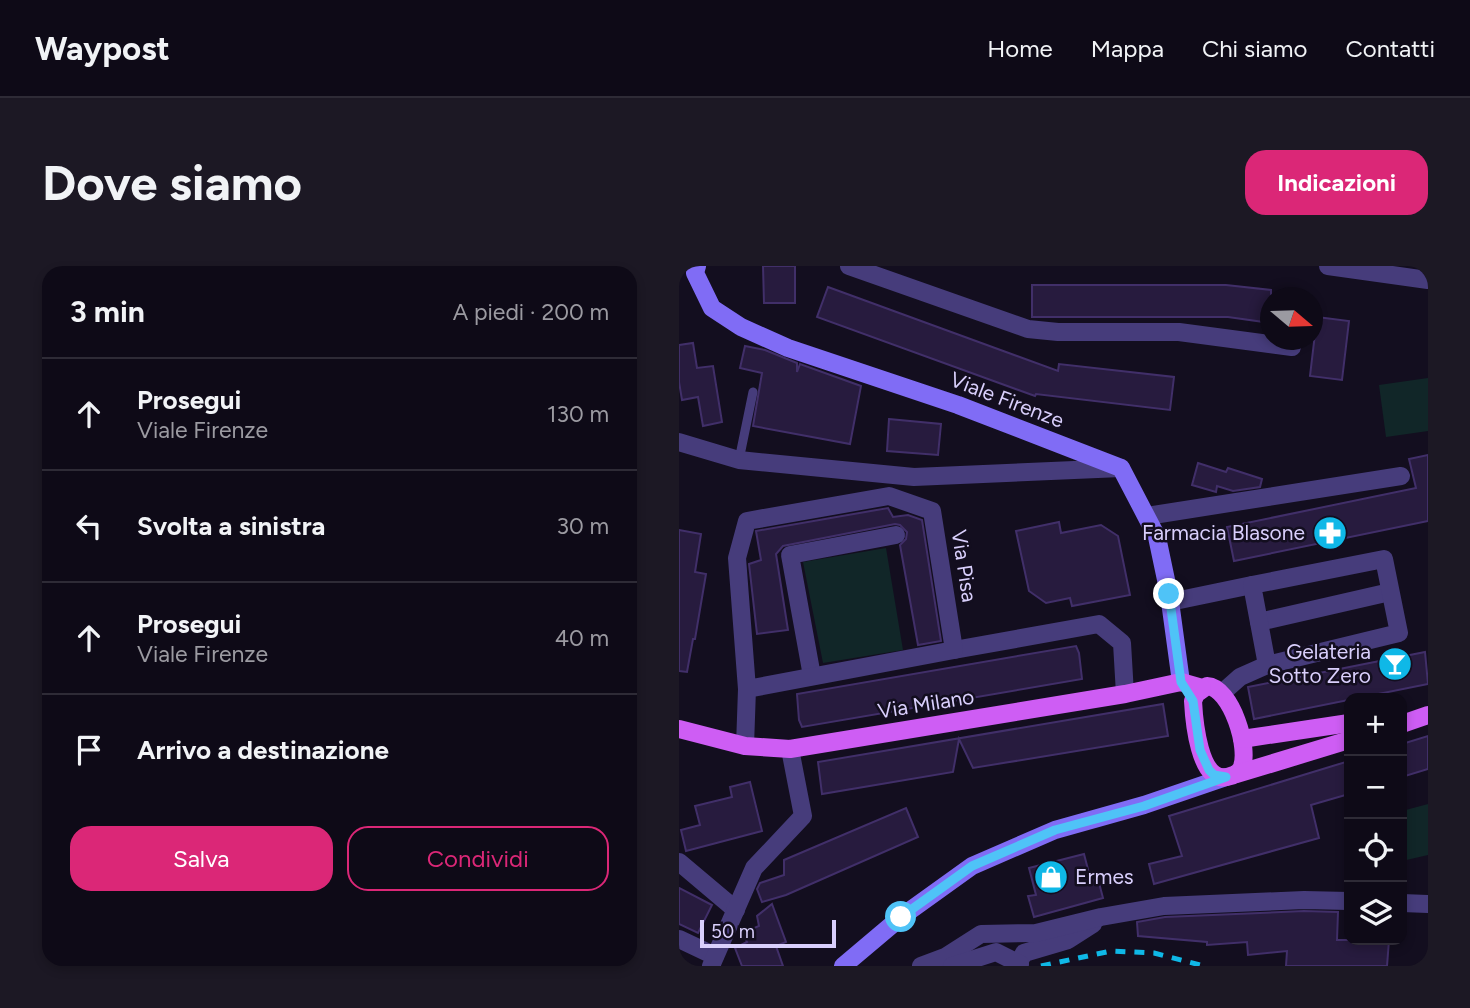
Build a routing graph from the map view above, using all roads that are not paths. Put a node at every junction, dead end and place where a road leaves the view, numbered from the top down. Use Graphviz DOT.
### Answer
graph roads {
  1 [pos="697,266"];
  2 [pos="849,266"];
  3 [pos="1328,266"];
  4 [pos="1376,269"];
  5 [pos="1428,280"];
  6 [pos="1260,343"];
  7 [pos="753,393"];
  8 [pos="679,442"];
  9 [pos="739,460"];
  10 [pos="1121,468"];
  11 [pos="1401,476"];
  12 [pos="1147,516"];
  13 [pos="896,535"];
  14 [pos="1252,585"];
  15 [pos="1391,592"];
  16 [pos="1170,602"];
  17 [pos="1259,622"];
  18 [pos="954,650"];
  19 [pos="1267,665"];
  20 [pos="812,676"];
  21 [pos="1181,682"];
  22 [pos="747,689"];
  23 [pos="1222,693"];
  24 [pos="1125,694"];
  25 [pos="1198,694"];
  26 [pos="1428,713"];
  27 [pos="1407,715"];
  28 [pos="1407,722"];
  29 [pos="1344,724"];
  30 [pos="679,729"];
  31 [pos="1242,739"];
  32 [pos="1344,742"];
  33 [pos="744,746"];
  34 [pos="790,749"];
  35 [pos="1231,776"];
  36 [pos="679,862"];
  37 [pos="1344,901"];
  38 [pos="1407,903"];
  39 [pos="1428,904"];
  40 [pos="736,910"];
  41 [pos="1101,917"];
  42 [pos="679,939"];
  43 [pos="713,961"];
  44 [pos="843,966"];
  45 [pos="921,966"];
  46 [pos="952,966"];
  1 -- 10 [label="main road, Viale Firenze"];
  2 -- 6 [label="street"];
  3 -- 4 [label="street"];
  4 -- 5 [label="street"];
  7 -- 9 [label="lane"];
  8 -- 9 [label="street"];
  9 -- 10 [label="street"];
  10 -- 12 [label="main road"];
  11 -- 12 [label="street"];
  12 -- 16 [label="main road"];
  13 -- 20 [label="street"];
  14 -- 15 [label="street"];
  14 -- 16 [label="street"];
  14 -- 17 [label="street"];
  15 -- 17 [label="street"];
  15 -- 19 [label="street"];
  16 -- 21 [label="main road"];
  17 -- 19 [label="street"];
  18 -- 20 [label="street"];
  18 -- 22 [label="street, Via Pisa"];
  18 -- 24 [label="street"];
  19 -- 23 [label="street"];
  20 -- 22 [label="street"];
  21 -- 24 [label="main road, Via Milano"];
  21 -- 25 [label="main road, Via Milano"];
  22 -- 33 [label="street, Via Pisa"];
  23 -- 25 [label="main road, Via Milano"];
  23 -- 31 [label="main road"];
  24 -- 34 [label="main road, Via Milano"];
  25 -- 35 [label="main road"];
  26 -- 27 [label="main road"];
  26 -- 28 [label="main road"];
  29 -- 31 [label="main road"];
  30 -- 33 [label="main road, Via Milano"];
  31 -- 35 [label="main road"];
  32 -- 35 [label="main road"];
  33 -- 34 [label="main road, Via Milano"];
  34 -- 40 [label="street"];
  35 -- 44 [label="main road"];
  36 -- 40 [label="street"];
  37 -- 41 [label="street"];
  38 -- 39 [label="street"];
  40 -- 43 [label="street"];
  41 -- 45 [label="street"];
  41 -- 46 [label="street"];
  42 -- 43 [label="street"];
}
